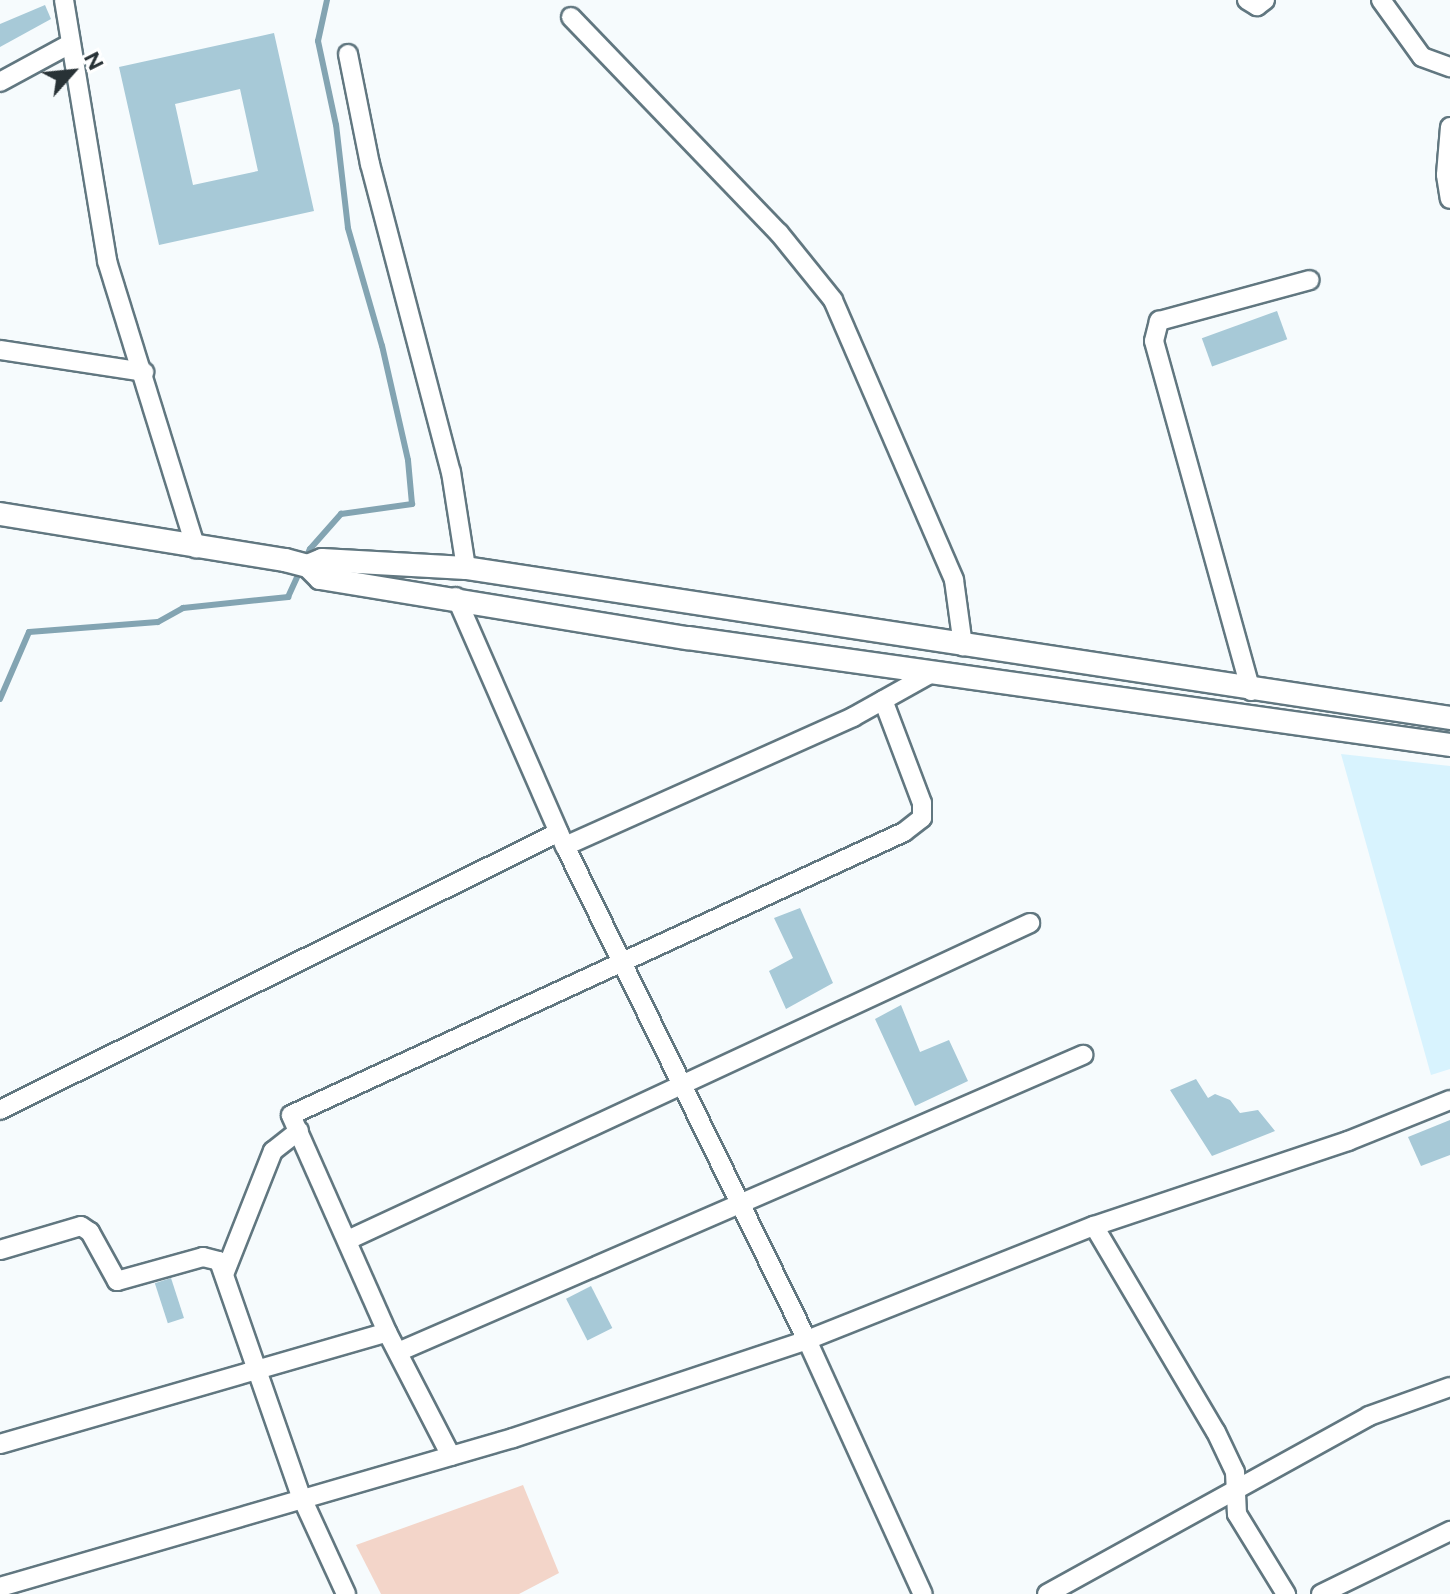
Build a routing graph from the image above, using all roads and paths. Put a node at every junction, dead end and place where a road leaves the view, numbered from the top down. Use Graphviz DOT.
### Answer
graph roads {
  1 [pos="64,0"];
  2 [pos="1247,0"];
  3 [pos="1265,0"];
  4 [pos="1381,0"];
  5 [pos="571,17"];
  6 [pos="70,44"];
  7 [pos="348,54"];
  8 [pos="1450,67"];
  9 [pos="0,82"];
  10 [pos="1450,127"];
  11 [pos="1450,199"];
  12 [pos="1310,280"];
  13 [pos="0,350"];
  14 [pos="144,372"];
  15 [pos="0,514"];
  16 [pos="196,549"];
  17 [pos="308,566"];
  18 [pos="466,568"];
  19 [pos="456,597"];
  20 [pos="963,646"];
  21 [pos="928,675"];
  22 [pos="1251,691"];
  23 [pos="883,700"];
  24 [pos="1450,718"];
  25 [pos="1450,745"];
  26 [pos="562,839"];
  27 [pos="1030,923"];
  28 [pos="621,963"];
  29 [pos="1083,1055"];
  30 [pos="682,1085"];
  31 [pos="1450,1100"];
  32 [pos="0,1110"];
  33 [pos="299,1131"];
  34 [pos="740,1206"];
  35 [pos="1094,1226"];
  36 [pos="350,1239"];
  37 [pos="0,1250"];
  38 [pos="225,1272"];
  39 [pos="387,1332"];
  40 [pos="807,1340"];
  41 [pos="398,1352"];
  42 [pos="255,1368"];
  43 [pos="1450,1387"];
  44 [pos="0,1444"];
  45 [pos="451,1456"];
  46 [pos="1232,1495"];
  47 [pos="301,1496"];
  48 [pos="1450,1531"];
  49 [pos="0,1587"];
  50 [pos="346,1594"];
  51 [pos="923,1594"];
  52 [pos="1047,1594"];
  53 [pos="1286,1594"];
  54 [pos="1321,1594"];
  1 -- 6 [label="street"];
  2 -- 3 [label="street"];
  4 -- 8 [label="street"];
  5 -- 20 [label="street"];
  6 -- 9 [label="street"];
  6 -- 14 [label="street"];
  7 -- 18 [label="street"];
  10 -- 11 [label="street"];
  12 -- 22 [label="street"];
  13 -- 14 [label="street"];
  14 -- 16 [label="street"];
  15 -- 16 [label="street"];
  16 -- 17 [label="street"];
  17 -- 18 [label="street"];
  17 -- 19 [label="street"];
  18 -- 20 [label="street"];
  19 -- 21 [label="street"];
  19 -- 26 [label="street"];
  20 -- 22 [label="street"];
  21 -- 23 [label="street"];
  21 -- 25 [label="street"];
  22 -- 24 [label="street"];
  23 -- 26 [label="street"];
  23 -- 28 [label="street"];
  26 -- 28 [label="street"];
  26 -- 32 [label="street"];
  27 -- 30 [label="street"];
  28 -- 30 [label="street"];
  28 -- 33 [label="street"];
  29 -- 34 [label="street"];
  30 -- 34 [label="street"];
  30 -- 36 [label="street"];
  31 -- 35 [label="street"];
  33 -- 36 [label="street"];
  33 -- 38 [label="street"];
  34 -- 40 [label="street"];
  34 -- 41 [label="street"];
  35 -- 40 [label="street"];
  35 -- 46 [label="street"];
  36 -- 39 [label="street"];
  37 -- 38 [label="street"];
  38 -- 42 [label="street"];
  39 -- 41 [label="street"];
  39 -- 42 [label="street"];
  40 -- 45 [label="street"];
  40 -- 51 [label="street"];
  41 -- 45 [label="street"];
  42 -- 44 [label="street"];
  42 -- 47 [label="street"];
  43 -- 46 [label="street"];
  45 -- 47 [label="street"];
  46 -- 52 [label="street"];
  46 -- 53 [label="street"];
  47 -- 49 [label="street"];
  47 -- 50 [label="street"];
  48 -- 54 [label="street"];
}
